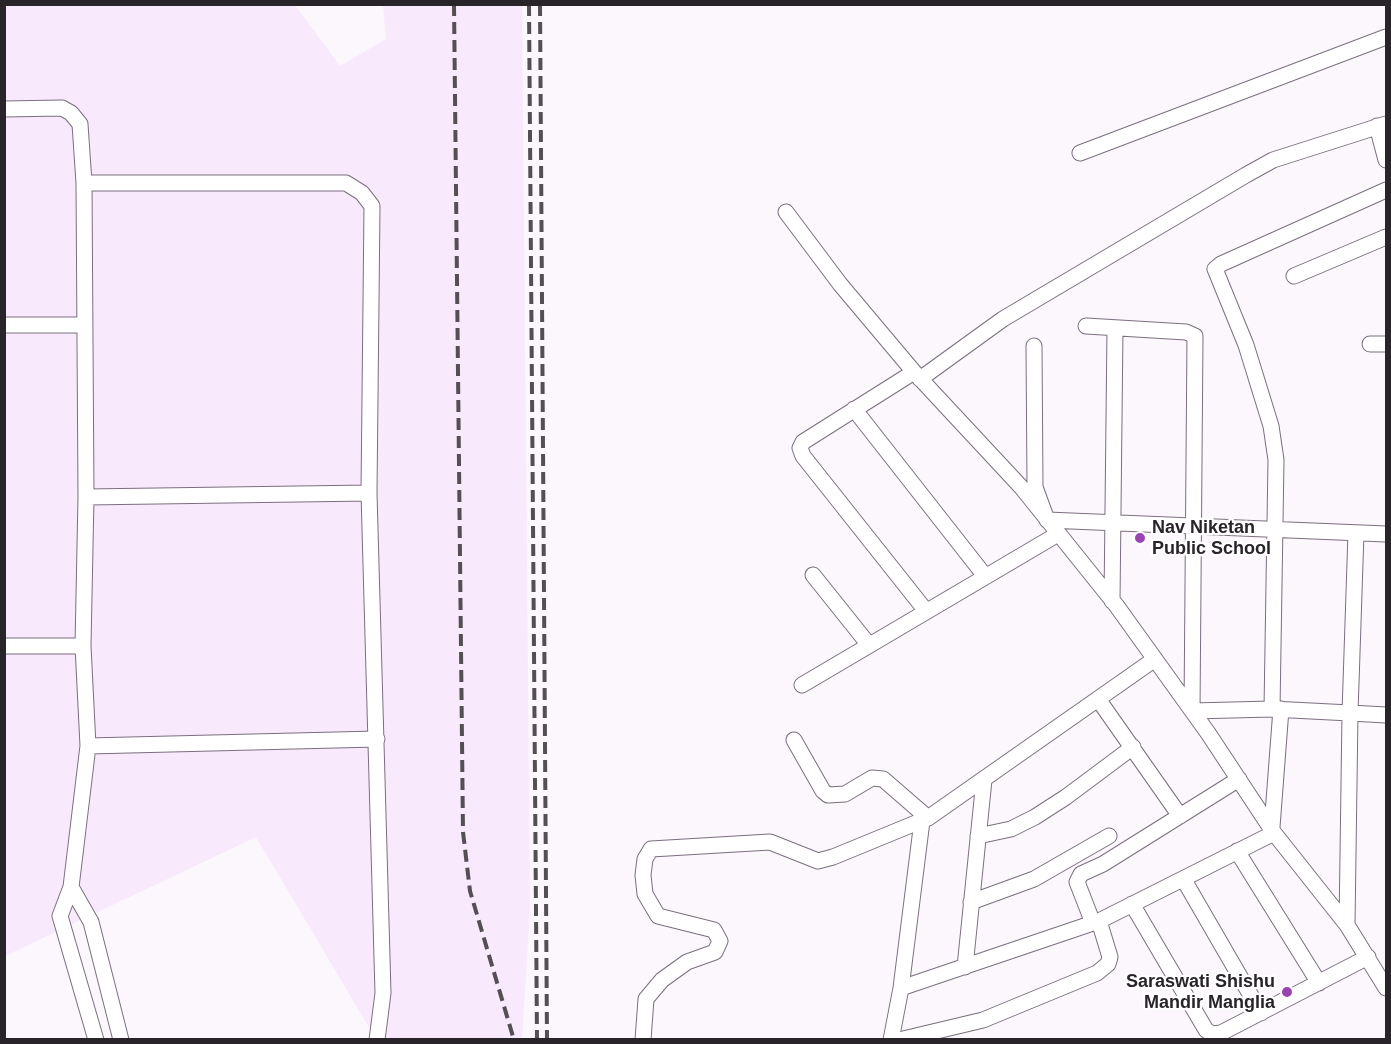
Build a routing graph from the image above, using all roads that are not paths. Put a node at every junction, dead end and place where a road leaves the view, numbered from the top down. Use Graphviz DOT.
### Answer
graph roads {
  1 [pos="1386,37"];
  2 [pos="4,109"];
  3 [pos="1382,125"];
  4 [pos="1080,153"];
  5 [pos="1386,160"];
  6 [pos="84,183"];
  7 [pos="1386,190"];
  8 [pos="786,212"];
  9 [pos="1386,237"];
  10 [pos="1294,276"];
  11 [pos="4,325"];
  12 [pos="85,325"];
  13 [pos="1086,326"];
  14 [pos="1115,328"];
  15 [pos="1370,344"];
  16 [pos="1386,344"];
  17 [pos="1034,345"];
  18 [pos="917,375"];
  19 [pos="854,409"];
  20 [pos="369,493"];
  21 [pos="86,497"];
  22 [pos="1047,520"];
  23 [pos="1113,523"];
  24 [pos="1193,528"];
  25 [pos="1275,530"];
  26 [pos="1356,533"];
  27 [pos="1058,534"];
  28 [pos="1386,534"];
  29 [pos="813,575"];
  30 [pos="985,576"];
  31 [pos="1112,601"];
  32 [pos="926,611"];
  33 [pos="868,645"];
  34 [pos="4,646"];
  35 [pos="82,646"];
  36 [pos="1155,659"];
  37 [pos="802,686"];
  38 [pos="1098,699"];
  39 [pos="1276,709"];
  40 [pos="1192,711"];
  41 [pos="1350,713"];
  42 [pos="1386,715"];
  43 [pos="377,739"];
  44 [pos="794,740"];
  45 [pos="88,746"];
  46 [pos="1133,747"];
  47 [pos="1239,779"];
  48 [pos="984,780"];
  49 [pos="1180,816"];
  50 [pos="925,820"];
  51 [pos="1273,830"];
  52 [pos="978,836"];
  53 [pos="1109,836"];
  54 [pos="1237,851"];
  55 [pos="1184,880"];
  56 [pos="71,887"];
  57 [pos="971,902"];
  58 [pos="1132,904"];
  59 [pos="1096,922"];
  60 [pos="1347,925"];
  61 [pos="1368,957"];
  62 [pos="965,967"];
  63 [pos="1318,983"];
  64 [pos="901,987"];
  65 [pos="1386,988"];
  66 [pos="1261,1012"];
  67 [pos="96,1040"];
  68 [pos="121,1040"];
  69 [pos="376,1040"];
  70 [pos="643,1040"];
  71 [pos="891,1040"];
  72 [pos="899,1040"];
  1 -- 4 [label="street"];
  2 -- 6 [label="street"];
  3 -- 5 [label="street"];
  3 -- 18 [label="street"];
  6 -- 12 [label="street"];
  6 -- 20 [label="street"];
  7 -- 25 [label="street"];
  8 -- 18 [label="street"];
  9 -- 10 [label="street"];
  11 -- 12 [label="street"];
  12 -- 21 [label="street"];
  13 -- 14 [label="street"];
  14 -- 23 [label="street"];
  14 -- 24 [label="street"];
  15 -- 16 [label="street"];
  17 -- 22 [label="street"];
  18 -- 19 [label="street"];
  18 -- 22 [label="street"];
  19 -- 30 [label="street"];
  19 -- 32 [label="street"];
  20 -- 21 [label="street"];
  20 -- 43 [label="street"];
  21 -- 35 [label="street"];
  22 -- 23 [label="street"];
  22 -- 27 [label="street"];
  23 -- 24 [label="street"];
  23 -- 31 [label="street"];
  24 -- 25 [label="street"];
  24 -- 40 [label="street"];
  25 -- 26 [label="street"];
  25 -- 39 [label="street"];
  26 -- 28 [label="street"];
  26 -- 41 [label="street"];
  27 -- 30 [label="street"];
  27 -- 31 [label="street"];
  29 -- 33 [label="street"];
  30 -- 32 [label="street"];
  31 -- 36 [label="street"];
  32 -- 33 [label="street"];
  33 -- 37 [label="street"];
  34 -- 35 [label="street"];
  35 -- 45 [label="street"];
  36 -- 38 [label="street"];
  36 -- 40 [label="street"];
  38 -- 46 [label="street"];
  38 -- 48 [label="street"];
  39 -- 40 [label="street"];
  39 -- 41 [label="street"];
  39 -- 51 [label="street"];
  40 -- 47 [label="street"];
  41 -- 42 [label="street"];
  41 -- 60 [label="street"];
  43 -- 45 [label="street"];
  43 -- 69 [label="street"];
  44 -- 50 [label="street"];
  45 -- 56 [label="street"];
  46 -- 49 [label="street"];
  46 -- 52 [label="street"];
  47 -- 49 [label="street"];
  47 -- 51 [label="street"];
  48 -- 50 [label="street"];
  48 -- 52 [label="street"];
  49 -- 59 [label="street"];
  50 -- 64 [label="street"];
  50 -- 70 [label="street"];
  51 -- 54 [label="street"];
  51 -- 60 [label="street"];
  52 -- 57 [label="street"];
  53 -- 57 [label="street"];
  54 -- 55 [label="street"];
  54 -- 63 [label="street"];
  55 -- 58 [label="street"];
  55 -- 66 [label="street"];
  56 -- 67 [label="street"];
  56 -- 68 [label="street"];
  57 -- 62 [label="street"];
  58 -- 59 [label="street"];
  58 -- 66 [label="street"];
  59 -- 62 [label="street"];
  59 -- 72 [label="street"];
  60 -- 61 [label="street"];
  61 -- 63 [label="street"];
  61 -- 65 [label="street"];
  62 -- 64 [label="street"];
  63 -- 66 [label="street"];
  64 -- 71 [label="street"];
}
